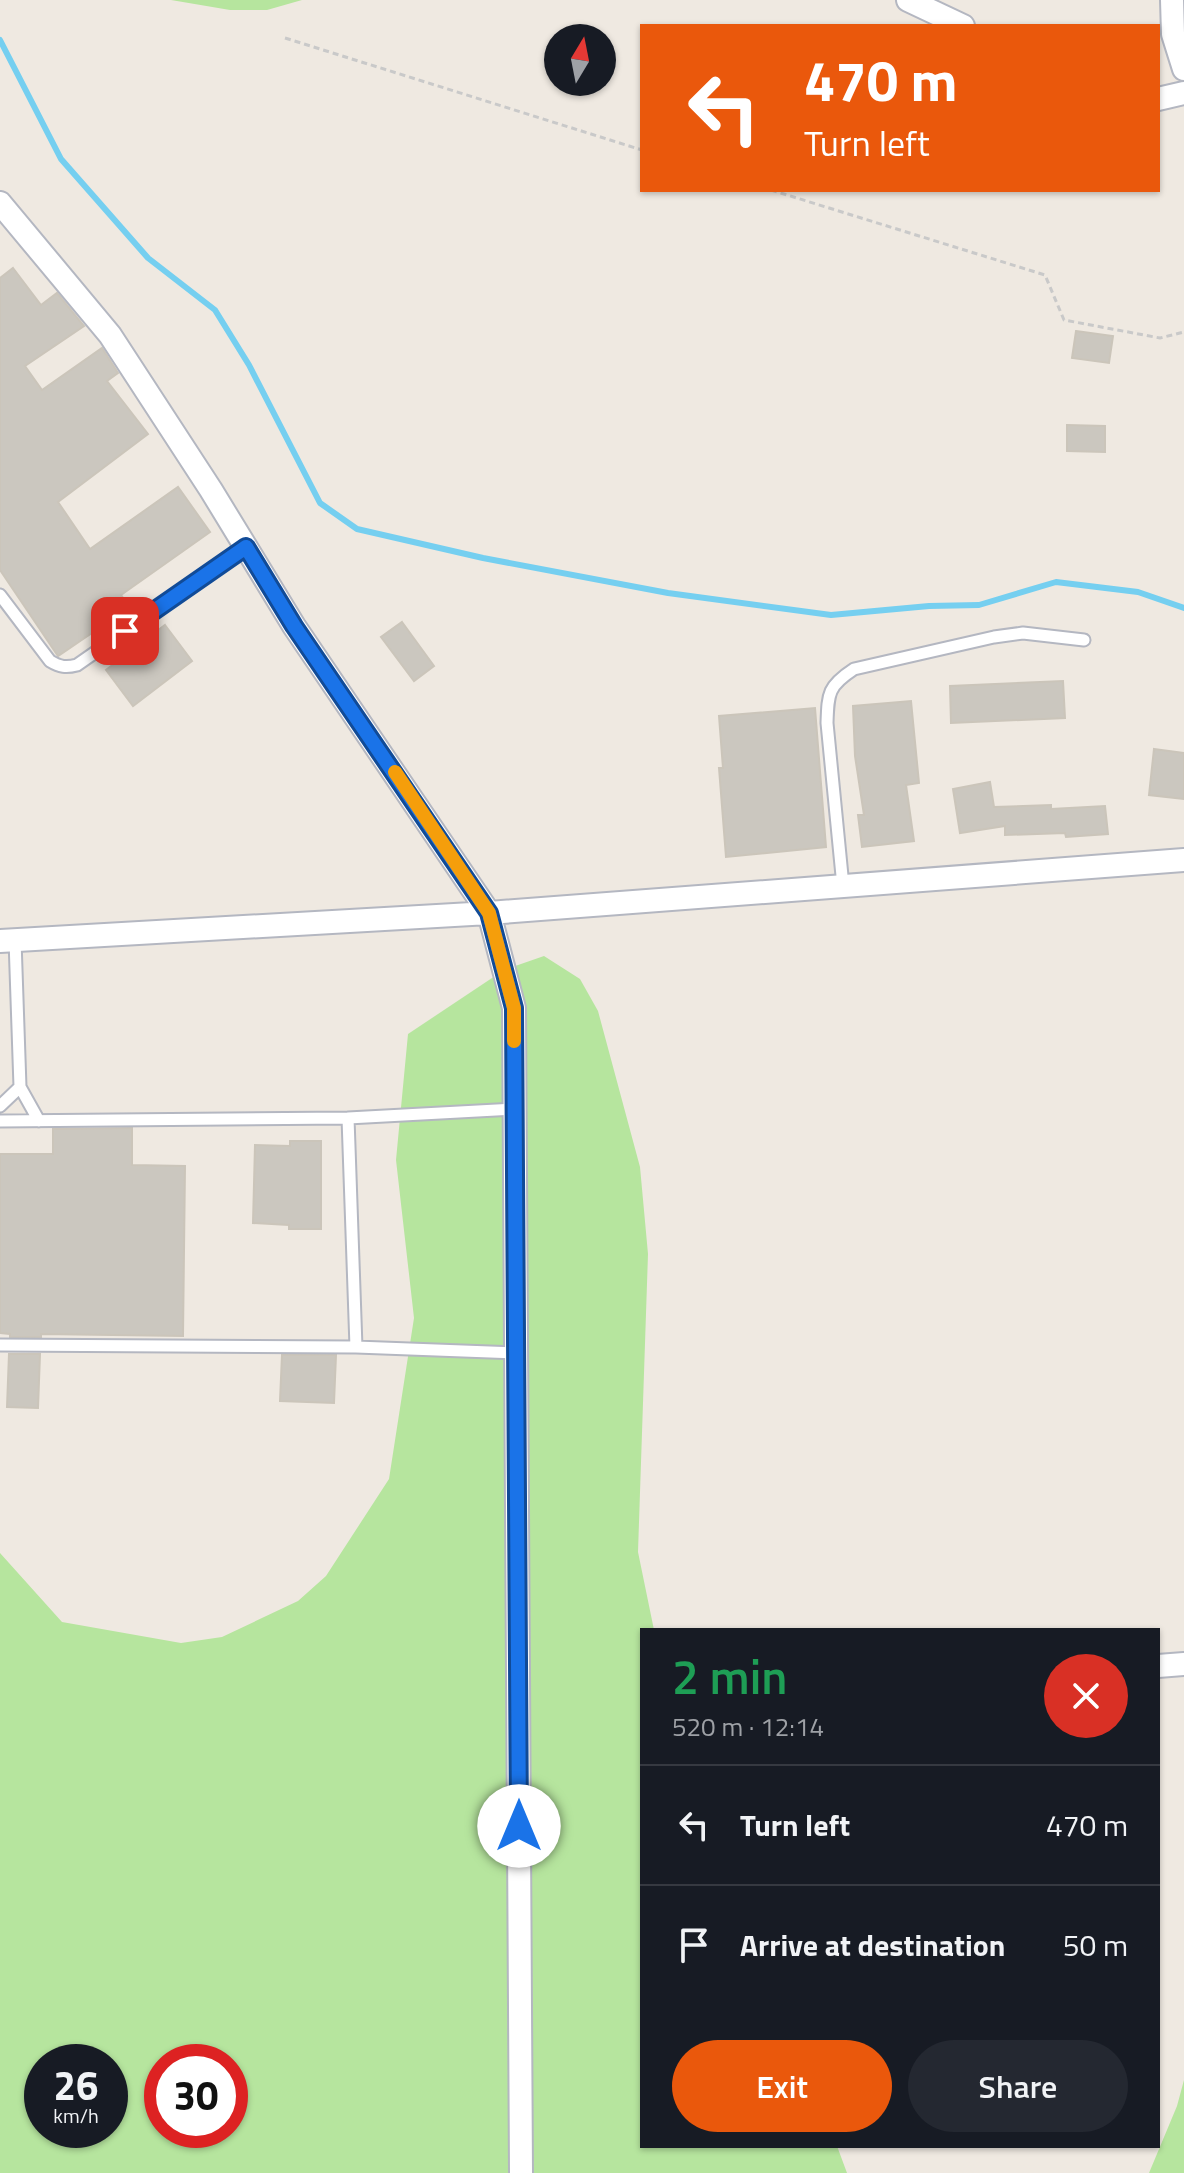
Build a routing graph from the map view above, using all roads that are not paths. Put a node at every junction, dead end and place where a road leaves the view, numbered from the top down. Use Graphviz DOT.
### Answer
graph roads {
  1 [pos="908,0"];
  2 [pos="1172,0"];
  3 [pos="959,24"];
  4 [pos="1184,69"];
  5 [pos="1184,93"];
  6 [pos="1160,99"];
  7 [pos="0,203"];
  8 [pos="246,547"];
  9 [pos="0,595"];
  10 [pos="1084,640"];
  11 [pos="1184,860"];
  12 [pos="843,886"];
  13 [pos="489,913"];
  14 [pos="8,940"];
  15 [pos="20,1087"];
  16 [pos="0,1106"];
  17 [pos="515,1109"];
  18 [pos="348,1118"];
  19 [pos="0,1121"];
  20 [pos="39,1121"];
  21 [pos="0,1345"];
  22 [pos="356,1347"];
  23 [pos="516,1353"];
  24 [pos="1184,1664"];
  25 [pos="1160,1666"];
  26 [pos="521,2173"];
  1 -- 3 [label="street"];
  2 -- 4 [label="street"];
  5 -- 6 [label="street"];
  7 -- 8 [label="street"];
  8 -- 9 [label="lane"];
  8 -- 13 [label="street"];
  10 -- 12 [label="lane"];
  11 -- 12 [label="street"];
  12 -- 13 [label="street"];
  13 -- 14 [label="street"];
  13 -- 17 [label="street"];
  14 -- 15 [label="lane"];
  15 -- 16 [label="lane"];
  15 -- 20 [label="lane"];
  17 -- 18 [label="lane"];
  17 -- 23 [label="street"];
  18 -- 20 [label="lane"];
  18 -- 22 [label="lane"];
  19 -- 20 [label="lane"];
  21 -- 22 [label="lane"];
  22 -- 23 [label="lane"];
  23 -- 26 [label="street"];
  24 -- 25 [label="street"];
}
